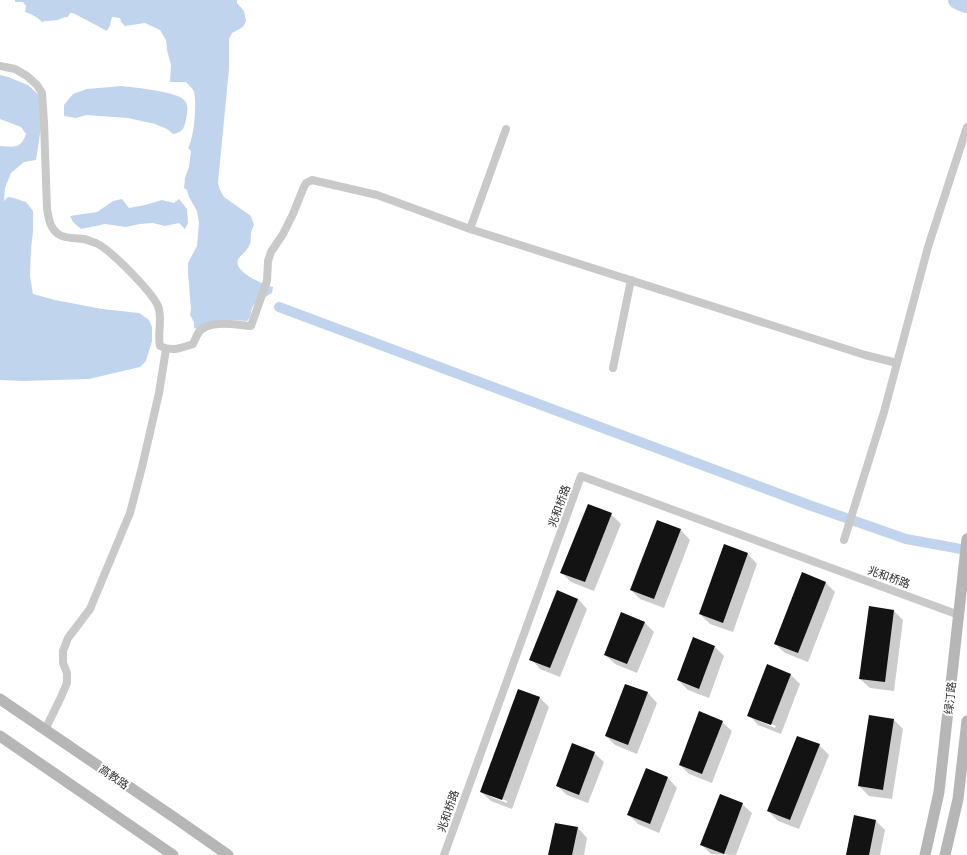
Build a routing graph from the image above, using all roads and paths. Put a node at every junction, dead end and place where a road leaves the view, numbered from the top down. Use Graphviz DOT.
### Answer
graph roads {
  1 [pos="0,66"];
  2 [pos="967,127"];
  3 [pos="506,129"];
  4 [pos="470,229"];
  5 [pos="630,280"];
  6 [pos="166,349"];
  7 [pos="897,363"];
  8 [pos="613,368"];
  9 [pos="967,539"];
  10 [pos="844,540"];
  11 [pos="959,615"];
  12 [pos="0,699"];
  13 [pos="967,721"];
  14 [pos="45,730"];
  15 [pos="0,736"];
  16 [pos="173,855"];
  17 [pos="228,855"];
  18 [pos="444,855"];
  19 [pos="925,855"];
  20 [pos="945,855"];
  1 -- 6 [label="street"];
  2 -- 7 [label="street"];
  3 -- 4 [label="street"];
  4 -- 5 [label="street"];
  4 -- 6 [label="street"];
  5 -- 7 [label="street"];
  5 -- 8 [label="street"];
  6 -- 14 [label="street"];
  7 -- 10 [label="street"];
  9 -- 11 [label="main road, 绿汀路"];
  11 -- 18 [label="street, 兆和桥路"];
  11 -- 19 [label="main road, 绿汀路"];
  12 -- 14 [label="main road, 高教路"];
  13 -- 20 [label="main road, 绿汀路"];
  14 -- 17 [label="main road, 高教路"];
  15 -- 16 [label="main road"];
}
